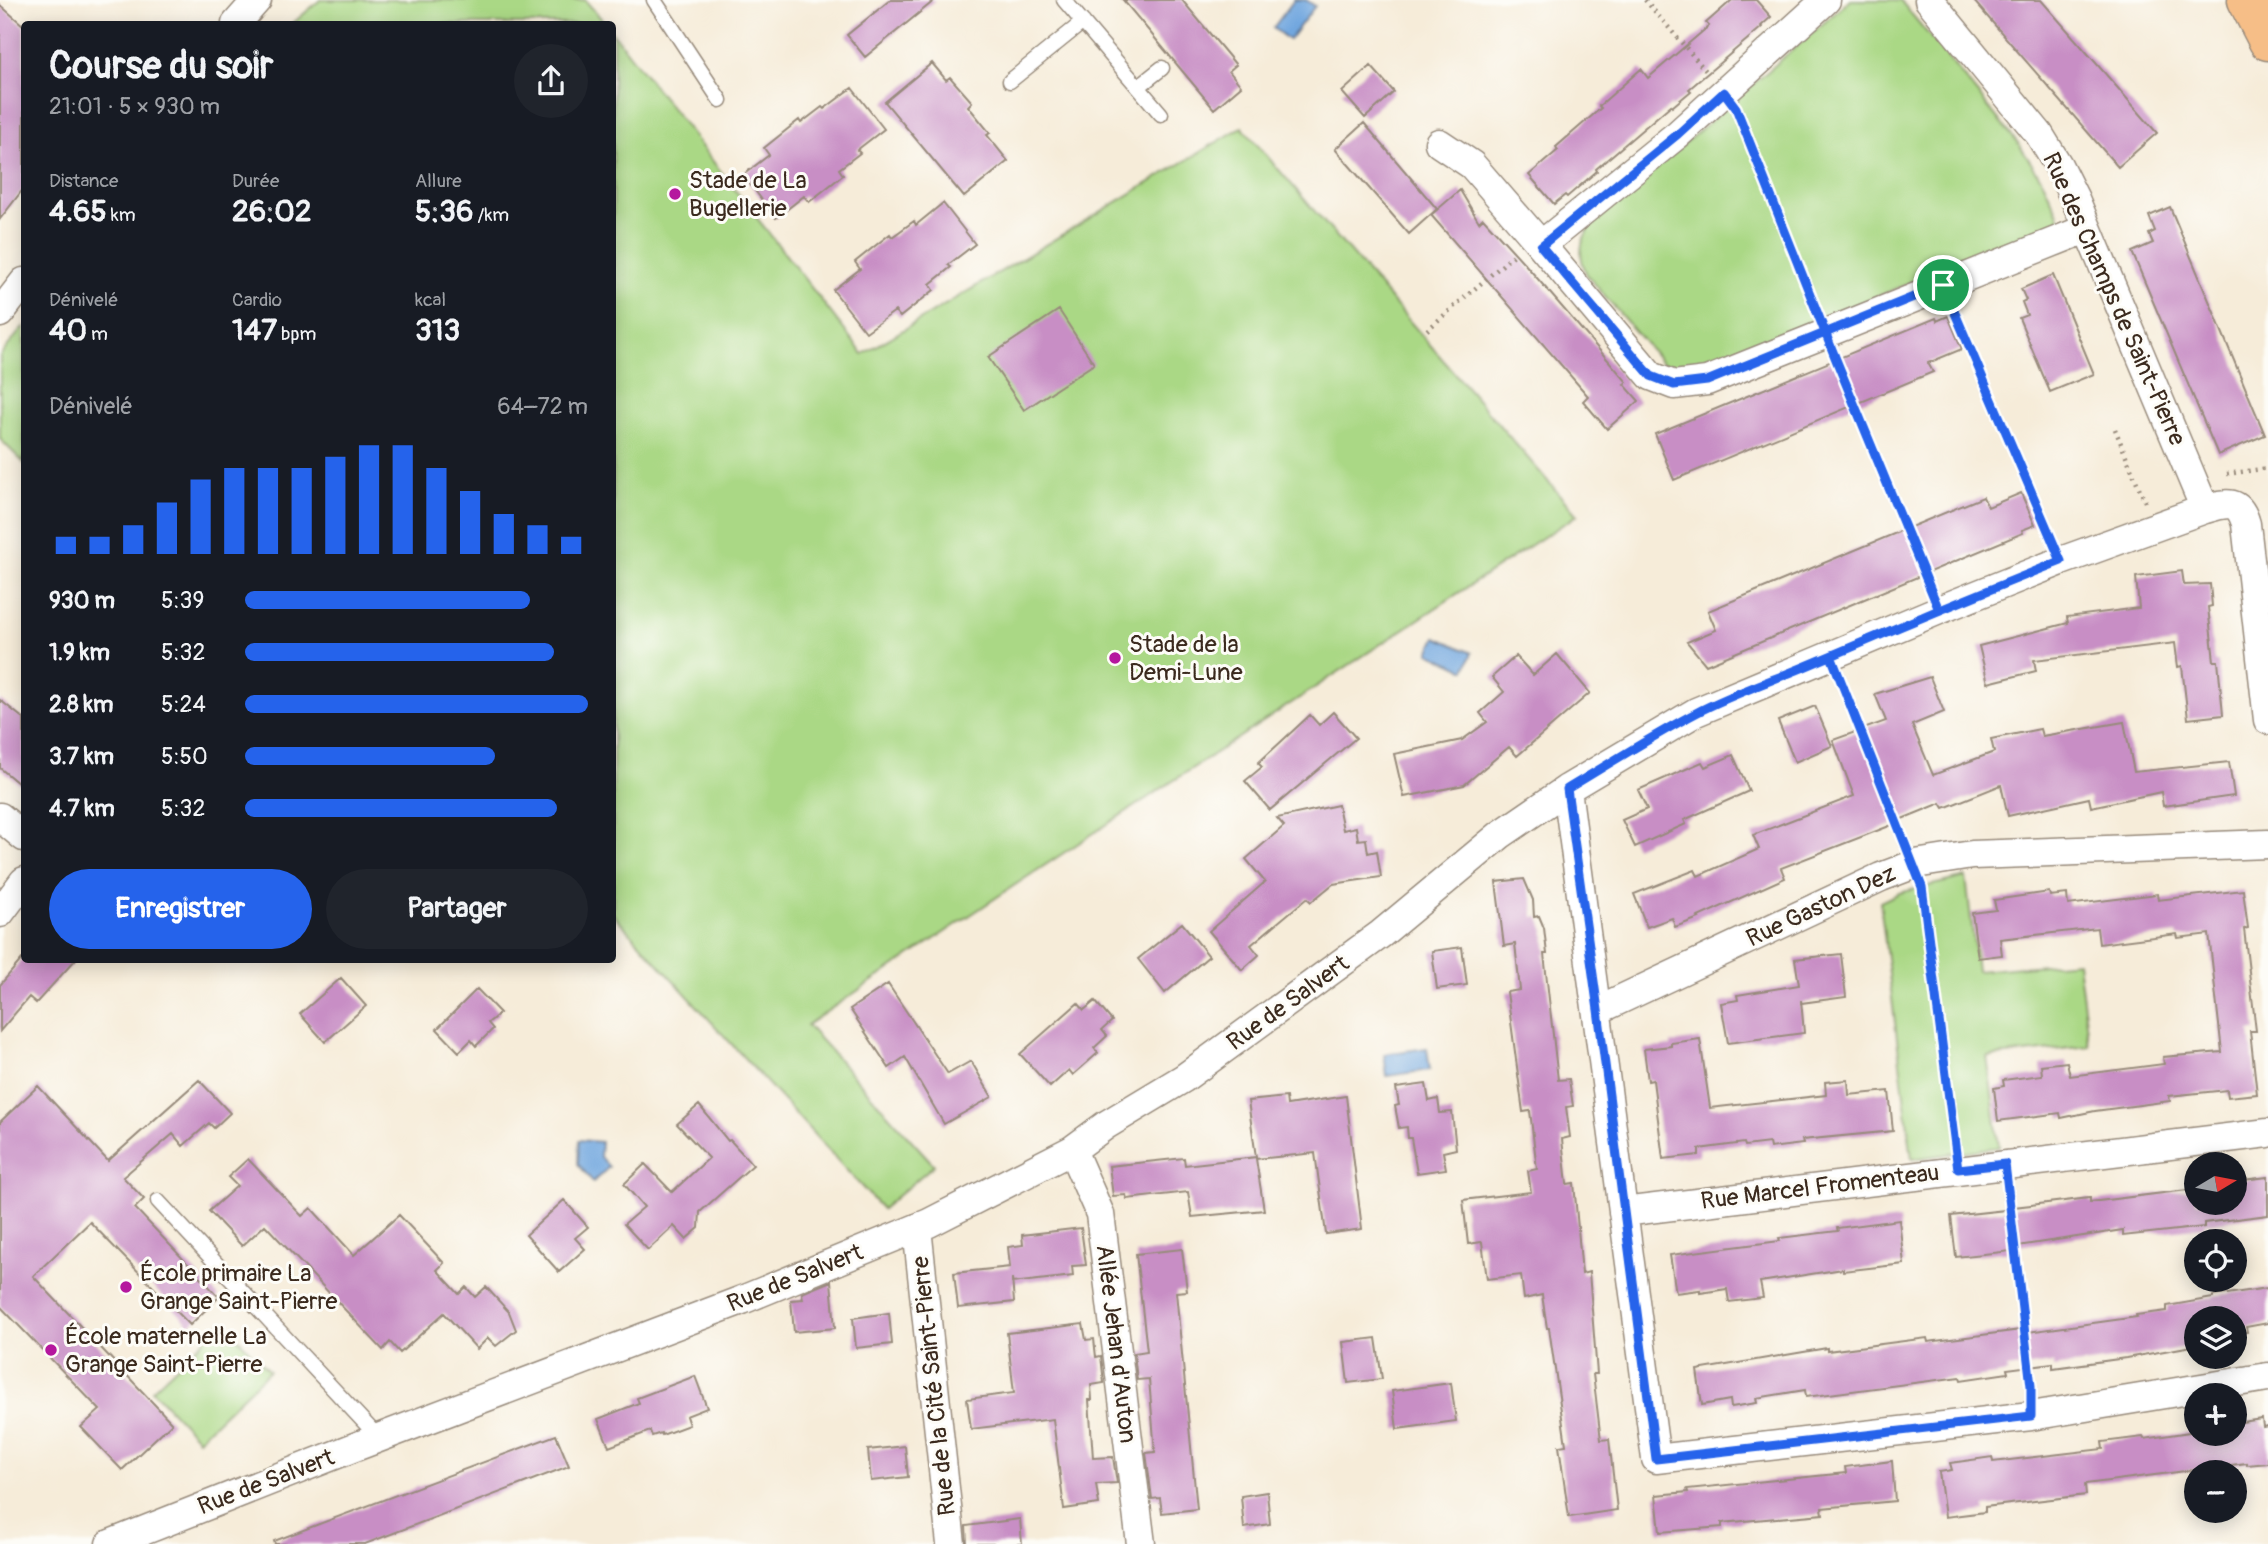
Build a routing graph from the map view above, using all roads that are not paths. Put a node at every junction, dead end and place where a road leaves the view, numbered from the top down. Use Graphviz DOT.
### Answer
graph roads {
  1 [pos="257,0"];
  2 [pos="654,0"];
  3 [pos="1064,0"];
  4 [pos="1826,0"];
  5 [pos="1929,0"];
  6 [pos="2247,0"];
  7 [pos="239,21"];
  8 [pos="1083,22"];
  9 [pos="2268,41"];
  10 [pos="1161,68"];
  11 [pos="1010,81"];
  12 [pos="1138,87"];
  13 [pos="720,100"];
  14 [pos="1161,114"];
  15 [pos="1439,144"];
  16 [pos="2086,229"];
  17 [pos="1537,241"];
  18 [pos="21,286"];
  19 [pos="0,313"];
  20 [pos="2205,509"];
  21 [pos="2268,720"];
  22 [pos="1567,789"];
  23 [pos="0,817"];
  24 [pos="21,834"];
  25 [pos="2268,844"];
  26 [pos="21,885"];
  27 [pos="0,913"];
  28 [pos="1598,1010"];
  29 [pos="2268,1133"];
  30 [pos="1072,1150"];
  31 [pos="158,1201"];
  32 [pos="1623,1212"];
  33 [pos="917,1228"];
  34 [pos="2268,1377"];
  35 [pos="379,1438"];
  36 [pos="110,1544"];
  37 [pos="951,1544"];
  38 [pos="1141,1544"];
  1 -- 7 [label="street"];
  2 -- 13 [label="lane"];
  3 -- 8 [label="lane"];
  4 -- 17 [label="street"];
  5 -- 16 [label="street, Rue des Champs de Saint-Pierre"];
  6 -- 9 [label="main road"];
  8 -- 11 [label="lane"];
  8 -- 12 [label="lane"];
  10 -- 12 [label="lane"];
  12 -- 14 [label="lane"];
  15 -- 17 [label="street"];
  16 -- 17 [label="street"];
  16 -- 20 [label="street, Rue des Champs de Saint-Pierre"];
  18 -- 19 [label="street"];
  20 -- 21 [label="street, Rue de Salvert"];
  20 -- 22 [label="street, Rue de Salvert"];
  22 -- 28 [label="street"];
  22 -- 30 [label="street, Rue de Salvert"];
  23 -- 24 [label="street"];
  25 -- 28 [label="street, Rue Gaston Dez"];
  26 -- 27 [label="street"];
  28 -- 32 [label="street"];
  29 -- 32 [label="street, Rue Marcel Fromenteau"];
  30 -- 33 [label="street, Rue de Salvert"];
  30 -- 38 [label="street, Allée Jehan d'Auton"];
  31 -- 35 [label="lane"];
  32 -- 34 [label="street"];
  33 -- 35 [label="street, Rue de Salvert"];
  33 -- 37 [label="street, Rue de la Cité Saint-Pierre"];
  35 -- 36 [label="street, Rue de Salvert"];
}
